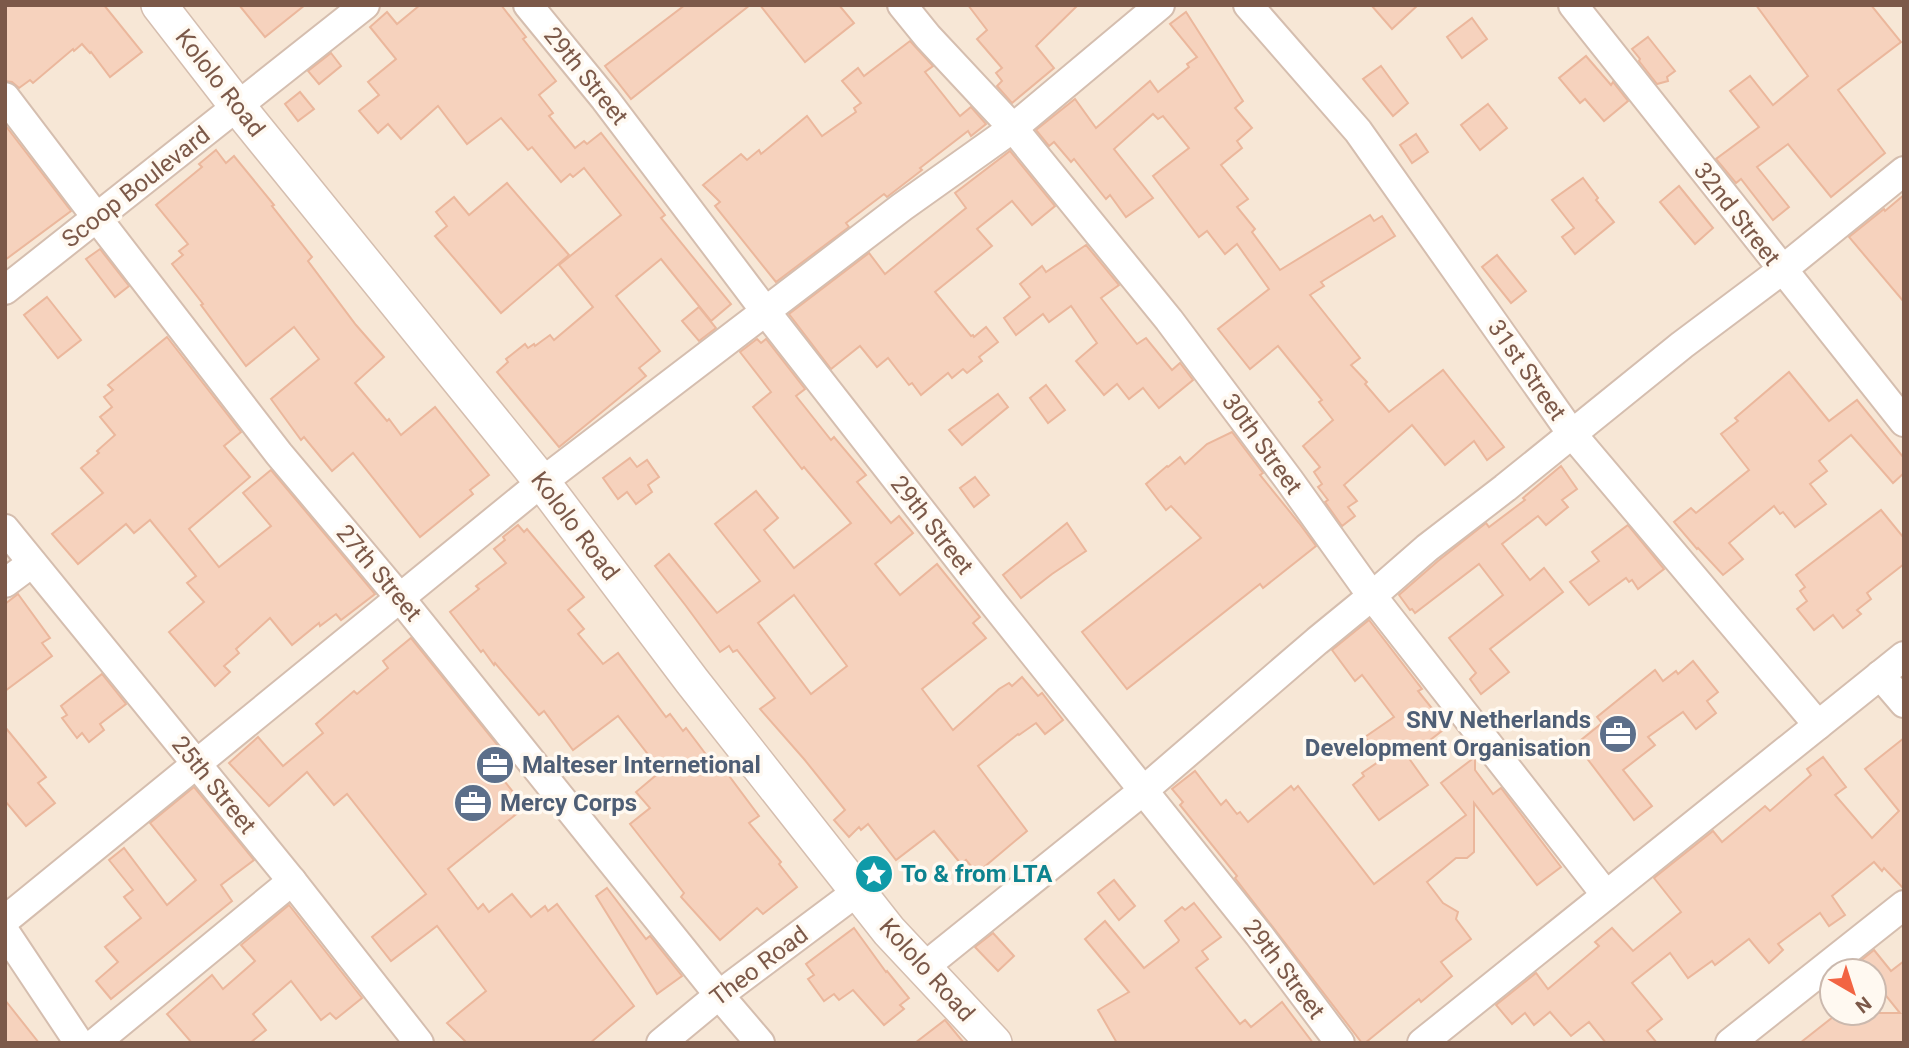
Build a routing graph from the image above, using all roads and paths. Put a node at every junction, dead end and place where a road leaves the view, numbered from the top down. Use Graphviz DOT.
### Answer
graph roads {
  1 [pos="159,5"];
  2 [pos="365,5"];
  3 [pos="528,5"];
  4 [pos="902,5"];
  5 [pos="1160,5"];
  6 [pos="1248,5"];
  7 [pos="1573,5"];
  8 [pos="5,97"];
  9 [pos="238,107"];
  10 [pos="1013,128"];
  11 [pos="1904,171"];
  12 [pos="97,218"];
  13 [pos="1782,270"];
  14 [pos="5,290"];
  15 [pos="766,312"];
  16 [pos="1904,422"];
  17 [pos="1572,434"];
  18 [pos="542,482"];
  19 [pos="5,529"];
  20 [pos="32,563"];
  21 [pos="5,583"];
  22 [pos="1372,596"];
  23 [pos="400,598"];
  24 [pos="1904,656"];
  25 [pos="1880,675"];
  26 [pos="1904,703"];
  27 [pos="1818,725"];
  28 [pos="196,763"];
  29 [pos="1144,790"];
  30 [pos="292,881"];
  31 [pos="858,891"];
  32 [pos="1606,895"];
  33 [pos="1904,905"];
  34 [pos="5,920"];
  35 [pos="5,932"];
  36 [pos="923,968"];
  37 [pos="719,995"];
  38 [pos="79,1043"];
  39 [pos="95,1043"];
  40 [pos="419,1043"];
  41 [pos="661,1043"];
  42 [pos="760,1043"];
  43 [pos="993,1043"];
  44 [pos="1340,1043"];
  45 [pos="1422,1043"];
  46 [pos="1730,1043"];
  1 -- 9 [label="street, Kololo Road"];
  2 -- 9 [label="street, Scoop Boulevard"];
  3 -- 15 [label="street, 29th Street"];
  4 -- 10 [label="street, 30th Street"];
  5 -- 10 [label="street"];
  6 -- 17 [label="street, 31st Street"];
  7 -- 13 [label="street, 32nd Street"];
  8 -- 12 [label="street, 27th Street"];
  9 -- 12 [label="street, Scoop Boulevard"];
  9 -- 18 [label="street, Kololo Road"];
  10 -- 15 [label="street"];
  10 -- 22 [label="street, 30th Street"];
  11 -- 13 [label="street"];
  12 -- 14 [label="street, Scoop Boulevard"];
  12 -- 23 [label="street, 27th Street"];
  13 -- 16 [label="street, 32nd Street"];
  13 -- 17 [label="street"];
  15 -- 18 [label="street"];
  15 -- 29 [label="street, 29th Street"];
  17 -- 22 [label="street"];
  17 -- 27 [label="street, 31st Street"];
  18 -- 23 [label="street"];
  18 -- 31 [label="street, Kololo Road"];
  19 -- 20 [label="street, 25th Street"];
  20 -- 21 [label="street"];
  20 -- 28 [label="street, 25th Street"];
  22 -- 29 [label="street"];
  22 -- 32 [label="street, 30th Street"];
  23 -- 28 [label="street"];
  23 -- 37 [label="street, 27th Street"];
  24 -- 25 [label="street"];
  25 -- 26 [label="street"];
  25 -- 27 [label="street"];
  27 -- 32 [label="street"];
  28 -- 30 [label="street, 25th Street"];
  28 -- 34 [label="street"];
  29 -- 36 [label="street"];
  29 -- 44 [label="street, 29th Street"];
  30 -- 39 [label="street"];
  30 -- 40 [label="street, 25th Street"];
  31 -- 36 [label="street, Kololo Road"];
  31 -- 37 [label="street, Theo Road"];
  32 -- 45 [label="street"];
  33 -- 46 [label="street"];
  35 -- 38 [label="street"];
  36 -- 43 [label="street, Kololo Road"];
  37 -- 41 [label="street, Theo Road"];
  37 -- 42 [label="street, 27th Street"];
}
